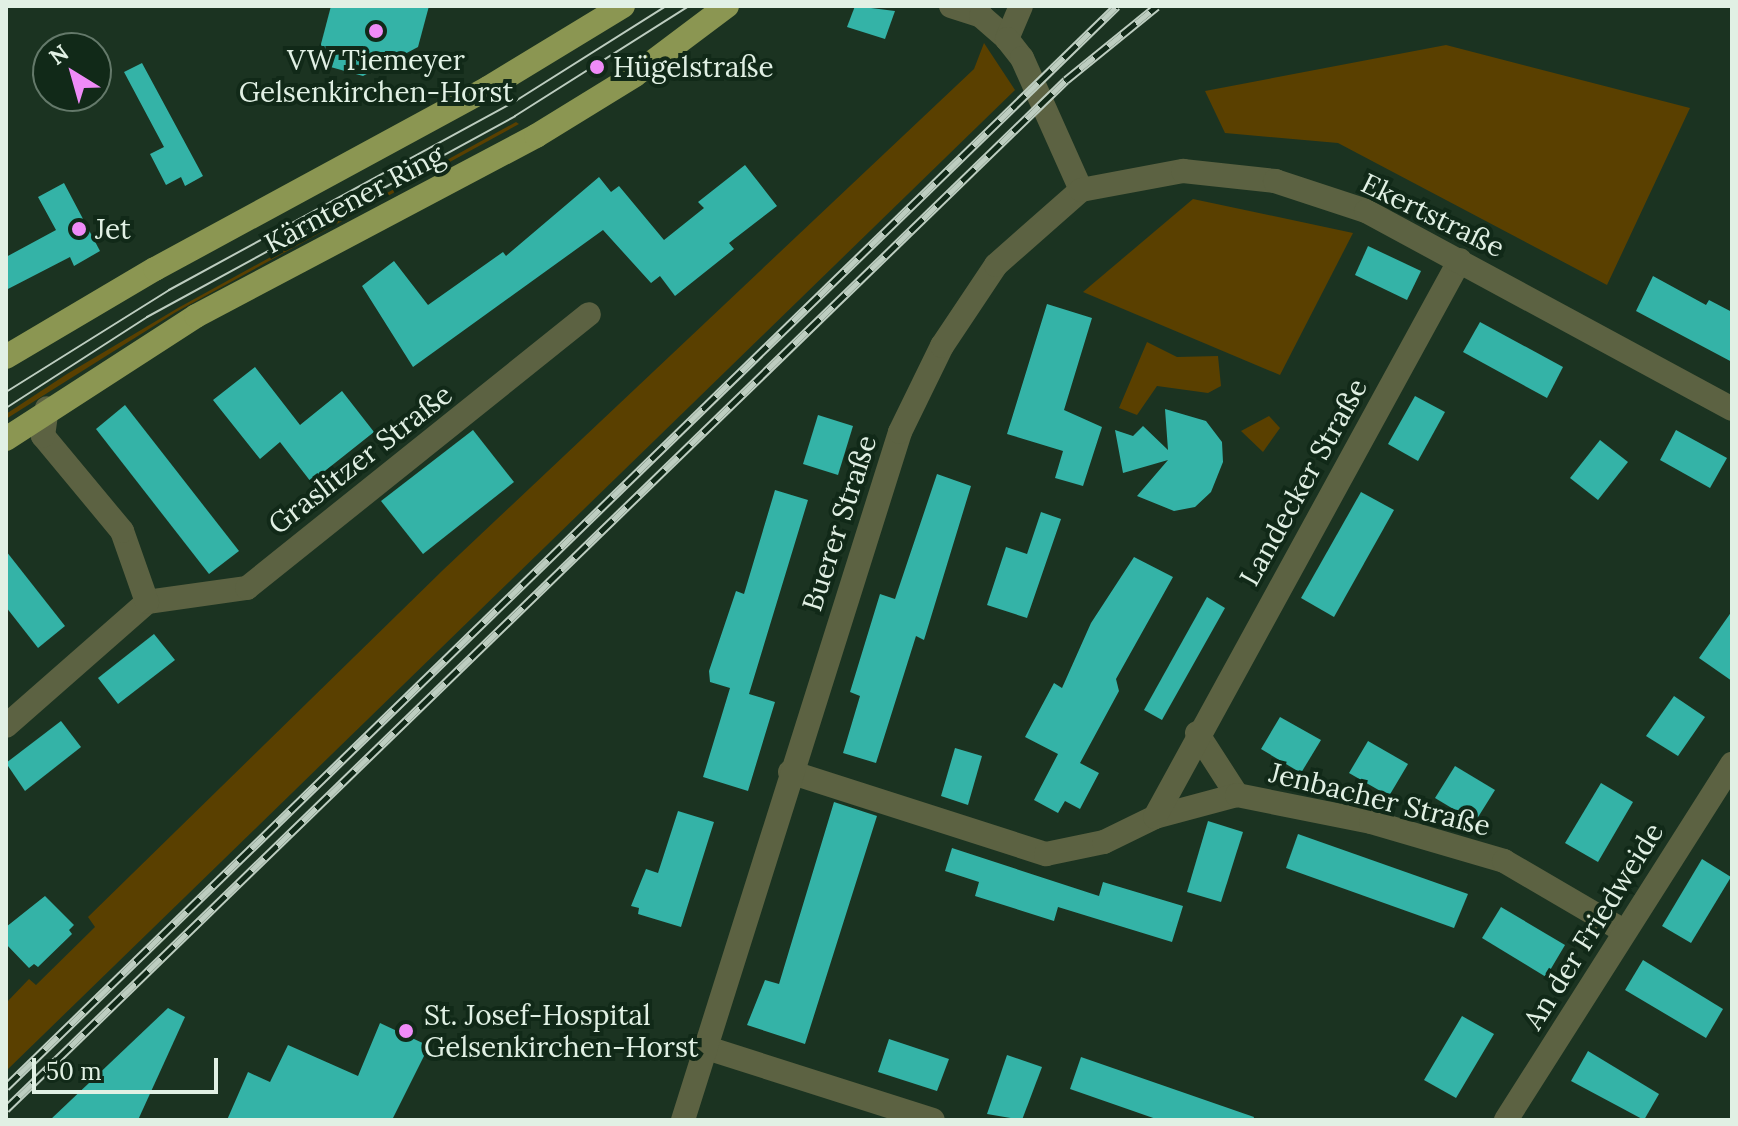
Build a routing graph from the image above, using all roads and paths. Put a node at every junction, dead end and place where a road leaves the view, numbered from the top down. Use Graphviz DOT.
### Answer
graph roads {
  1 [pos="623,6"];
  2 [pos="727,6"];
  3 [pos="951,6"];
  4 [pos="1021,6"];
  5 [pos="1014,49"];
  6 [pos="1081,190"];
  7 [pos="1460,260"];
  8 [pos="589,314"];
  9 [pos="6,357"];
  10 [pos="47,408"];
  11 [pos="1732,409"];
  12 [pos="6,439"];
  13 [pos="147,602"];
  14 [pos="6,726"];
  15 [pos="1197,733"];
  16 [pos="1732,764"];
  17 [pos="790,772"];
  18 [pos="1237,795"];
  19 [pos="1155,817"];
  20 [pos="1624,931"];
  21 [pos="707,1048"];
  22 [pos="683,1120"];
  23 [pos="933,1120"];
  24 [pos="1506,1120"];
  1 -- 9 [label="main road, Kärntener Ring"];
  2 -- 10 [label="main road, Kärntener Ring"];
  3 -- 5 [label="street"];
  4 -- 5 [label="street"];
  5 -- 6 [label="street"];
  6 -- 7 [label="street, Ekertstraße"];
  6 -- 17 [label="street, Buerer Straße"];
  7 -- 11 [label="street, Ekertstraße"];
  7 -- 15 [label="street, Landecker Straße"];
  8 -- 13 [label="street, Graslitzer Straße"];
  10 -- 12 [label="main road, Kärntener Ring"];
  10 -- 13 [label="street"];
  13 -- 14 [label="street"];
  15 -- 18 [label="street"];
  15 -- 19 [label="street, Landecker Straße"];
  16 -- 20 [label="street, An der Friedweide"];
  17 -- 19 [label="street, Jenbacher Straße"];
  17 -- 21 [label="street, Buerer Straße"];
  18 -- 19 [label="street, Jenbacher Straße"];
  18 -- 20 [label="street, Jenbacher Straße"];
  20 -- 24 [label="street, An der Friedweide"];
  21 -- 22 [label="street, Buerer Straße"];
  21 -- 23 [label="street"];
}
